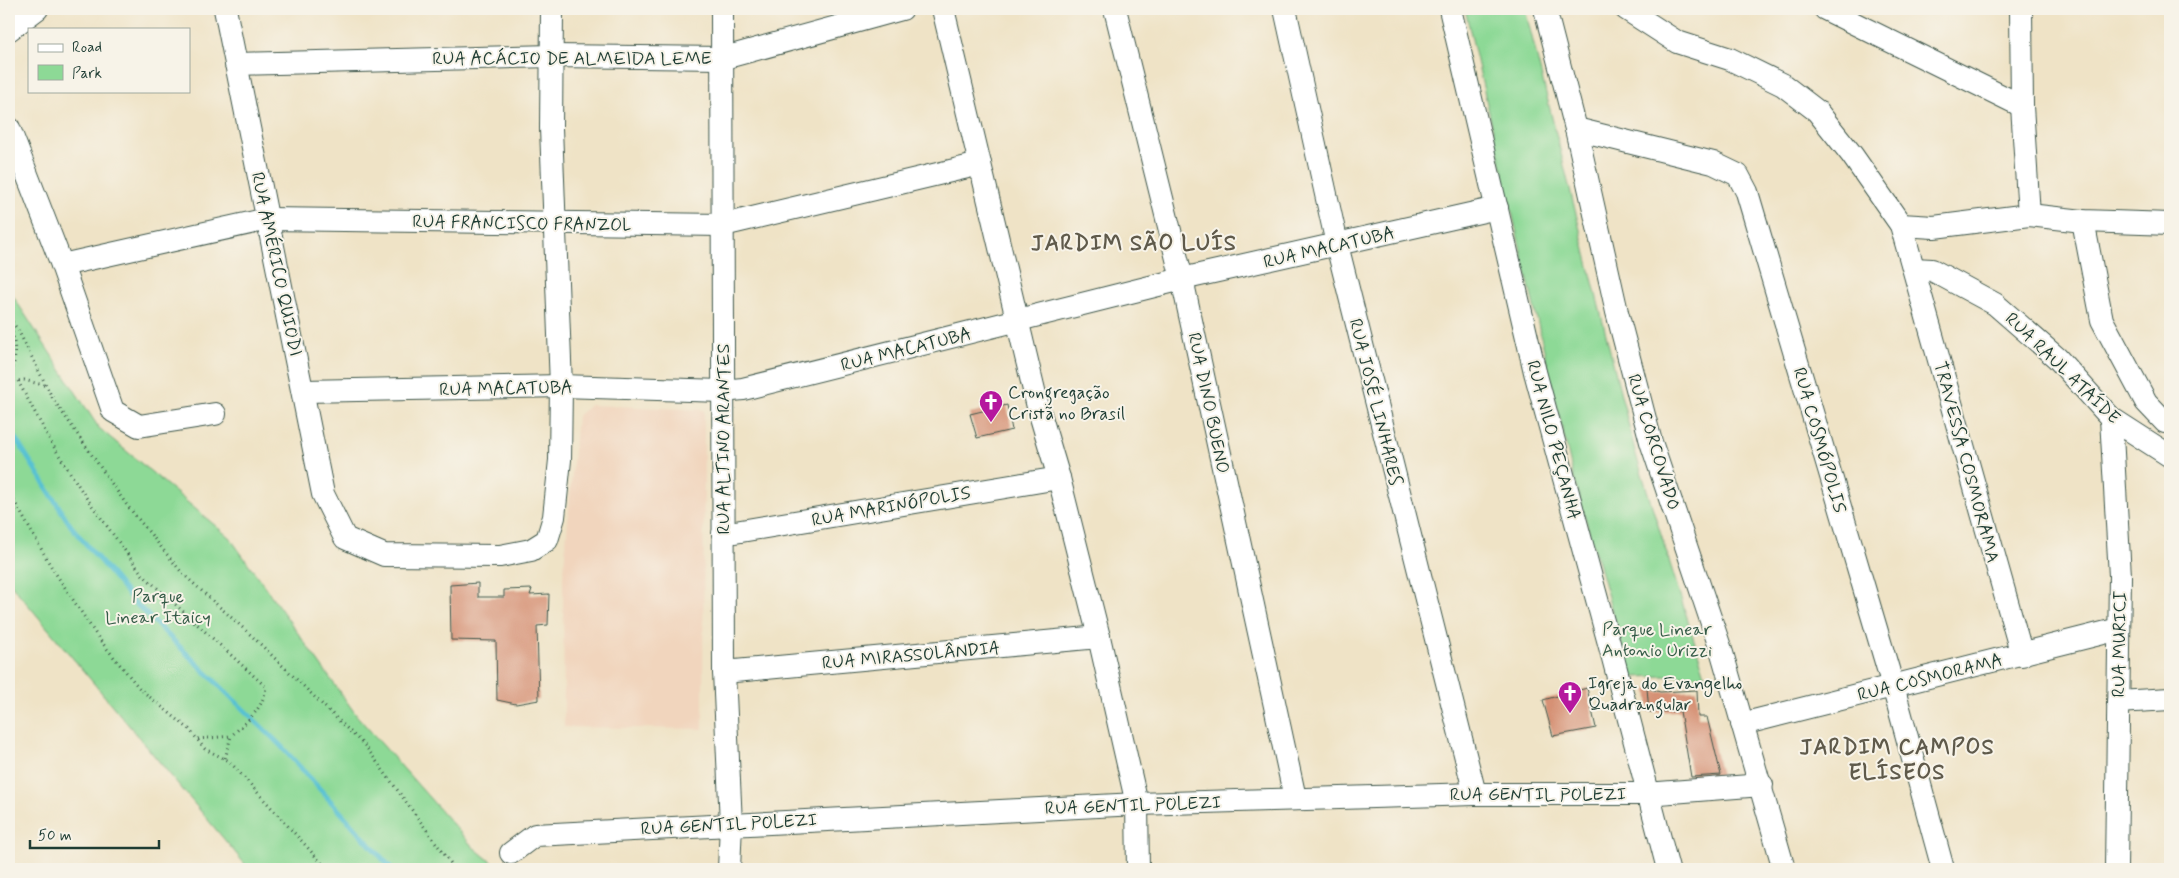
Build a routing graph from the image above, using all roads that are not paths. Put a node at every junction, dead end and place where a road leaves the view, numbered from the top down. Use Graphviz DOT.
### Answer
graph roads {
  1 [pos="37,9"];
  2 [pos="225,9"];
  3 [pos="552,9"];
  4 [pos="722,9"];
  5 [pos="902,9"];
  6 [pos="942,9"];
  7 [pos="1115,9"];
  8 [pos="1285,9"];
  9 [pos="1450,9"];
  10 [pos="1545,9"];
  11 [pos="1626,9"];
  12 [pos="1825,9"];
  13 [pos="2021,9"];
  14 [pos="9,30"];
  15 [pos="553,56"];
  16 [pos="724,58"];
  17 [pos="236,64"];
  18 [pos="2022,106"];
  19 [pos="9,128"];
  20 [pos="1576,129"];
  21 [pos="980,164"];
  22 [pos="1497,208"];
  23 [pos="2029,215"];
  24 [pos="268,219"];
  25 [pos="2083,221"];
  26 [pos="555,224"];
  27 [pos="2170,224"];
  28 [pos="723,225"];
  29 [pos="1901,226"];
  30 [pos="1337,246"];
  31 [pos="62,265"];
  32 [pos="1914,269"];
  33 [pos="1182,279"];
  34 [pos="1018,321"];
  35 [pos="561,386"];
  36 [pos="304,391"];
  37 [pos="722,391"];
  38 [pos="215,414"];
  39 [pos="2111,418"];
  40 [pos="2165,422"];
  41 [pos="2170,456"];
  42 [pos="1059,478"];
  43 [pos="723,534"];
  44 [pos="2119,629"];
  45 [pos="1099,637"];
  46 [pos="2022,655"];
  47 [pos="724,672"];
  48 [pos="1893,686"];
  49 [pos="2170,699"];
  50 [pos="2118,702"];
  51 [pos="1742,724"];
  52 [pos="1762,785"];
  53 [pos="1475,794"];
  54 [pos="1646,794"];
  55 [pos="1295,798"];
  56 [pos="1137,804"];
  57 [pos="732,824"];
  58 [pos="511,853"];
  59 [pos="729,869"];
  60 [pos="1138,869"];
  61 [pos="1668,869"];
  62 [pos="1784,869"];
  63 [pos="1943,869"];
  64 [pos="2116,869"];
  1 -- 14 [label="street"];
  2 -- 17 [label="street, RUA AMÉRICO QUIODI"];
  3 -- 15 [label="street"];
  4 -- 16 [label="street, RUA ALTINO ARANTES"];
  5 -- 16 [label="street, RUA ACÁCIO DE ALMEIDA LEME"];
  6 -- 21 [label="street"];
  7 -- 33 [label="street, RUA DINO BUENO"];
  8 -- 30 [label="street, RUA JOSÉ LINHARES"];
  9 -- 22 [label="street, RUA NILO PEÇANHA"];
  10 -- 20 [label="street, RUA CORCOVADO"];
  11 -- 29 [label="street"];
  12 -- 18 [label="street"];
  13 -- 18 [label="street"];
  15 -- 16 [label="street, RUA ACÁCIO DE ALMEIDA LEME"];
  15 -- 17 [label="street, RUA ACÁCIO DE ALMEIDA LEME"];
  15 -- 26 [label="street"];
  16 -- 28 [label="street, RUA ALTINO ARANTES"];
  17 -- 24 [label="street, RUA AMÉRICO QUIODI"];
  18 -- 23 [label="street"];
  19 -- 31 [label="street"];
  20 -- 48 [label="street, RUA COSMÓPOLIS"];
  20 -- 51 [label="street, RUA CORCOVADO"];
  21 -- 28 [label="street, RUA FRANCISCO FRANZOL"];
  21 -- 34 [label="street"];
  22 -- 30 [label="street, RUA MACATUBA"];
  22 -- 54 [label="street, RUA NILO PEÇANHA"];
  23 -- 25 [label="street"];
  23 -- 29 [label="street"];
  24 -- 26 [label="street, RUA FRANCISCO FRANZOL"];
  24 -- 31 [label="street, RUA FRANCISCO FRANZOL"];
  24 -- 36 [label="street, RUA AMÉRICO QUIODI"];
  25 -- 27 [label="street"];
  25 -- 40 [label="street"];
  26 -- 28 [label="street, RUA FRANCISCO FRANZOL"];
  26 -- 35 [label="street"];
  28 -- 37 [label="street, RUA ALTINO ARANTES"];
  29 -- 32 [label="street"];
  30 -- 33 [label="street, RUA MACATUBA"];
  30 -- 53 [label="street, RUA JOSÉ LINHARES"];
  31 -- 38 [label="street"];
  32 -- 39 [label="street, RUA RAUL ATAÍDE"];
  32 -- 46 [label="street, TRAVESSA COSMORAMA"];
  33 -- 34 [label="street, RUA MACATUBA"];
  33 -- 55 [label="street, RUA DINO BUENO"];
  34 -- 37 [label="street, RUA MACATUBA"];
  34 -- 42 [label="street"];
  35 -- 36 [label="street, RUA MACATUBA"];
  35 -- 36 [label="street, RUA AMÉRICO QUIODI"];
  35 -- 37 [label="street, RUA MACATUBA"];
  37 -- 43 [label="street, RUA ALTINO ARANTES"];
  39 -- 41 [label="street, RUA RAUL ATAÍDE"];
  39 -- 44 [label="street, RUA MURICI"];
  42 -- 43 [label="street, RUA MARINÓPOLIS"];
  42 -- 45 [label="street"];
  43 -- 47 [label="street, RUA ALTINO ARANTES"];
  44 -- 46 [label="street, RUA COSMORAMA"];
  44 -- 50 [label="street, RUA MURICI"];
  45 -- 47 [label="street, RUA MIRASSOLÂNDIA"];
  45 -- 56 [label="street"];
  46 -- 48 [label="street, RUA COSMORAMA"];
  47 -- 57 [label="street, RUA ALTINO ARANTES"];
  48 -- 51 [label="street, RUA COSMORAMA"];
  48 -- 63 [label="street, RUA COSMÓPOLIS"];
  49 -- 50 [label="street"];
  50 -- 64 [label="street, RUA MURICI"];
  51 -- 52 [label="street, RUA CORCOVADO"];
  52 -- 54 [label="street, RUA GENTIL POLEZI"];
  52 -- 62 [label="street, RUA CORCOVADO"];
  53 -- 54 [label="street, RUA GENTIL POLEZI"];
  53 -- 55 [label="street, RUA GENTIL POLEZI"];
  54 -- 61 [label="street, RUA NILO PEÇANHA"];
  55 -- 56 [label="street, RUA GENTIL POLEZI"];
  56 -- 57 [label="street, RUA GENTIL POLEZI"];
  56 -- 60 [label="street"];
  57 -- 58 [label="street, RUA GENTIL POLEZI"];
  57 -- 59 [label="street, RUA ALTINO ARANTES"];
}
